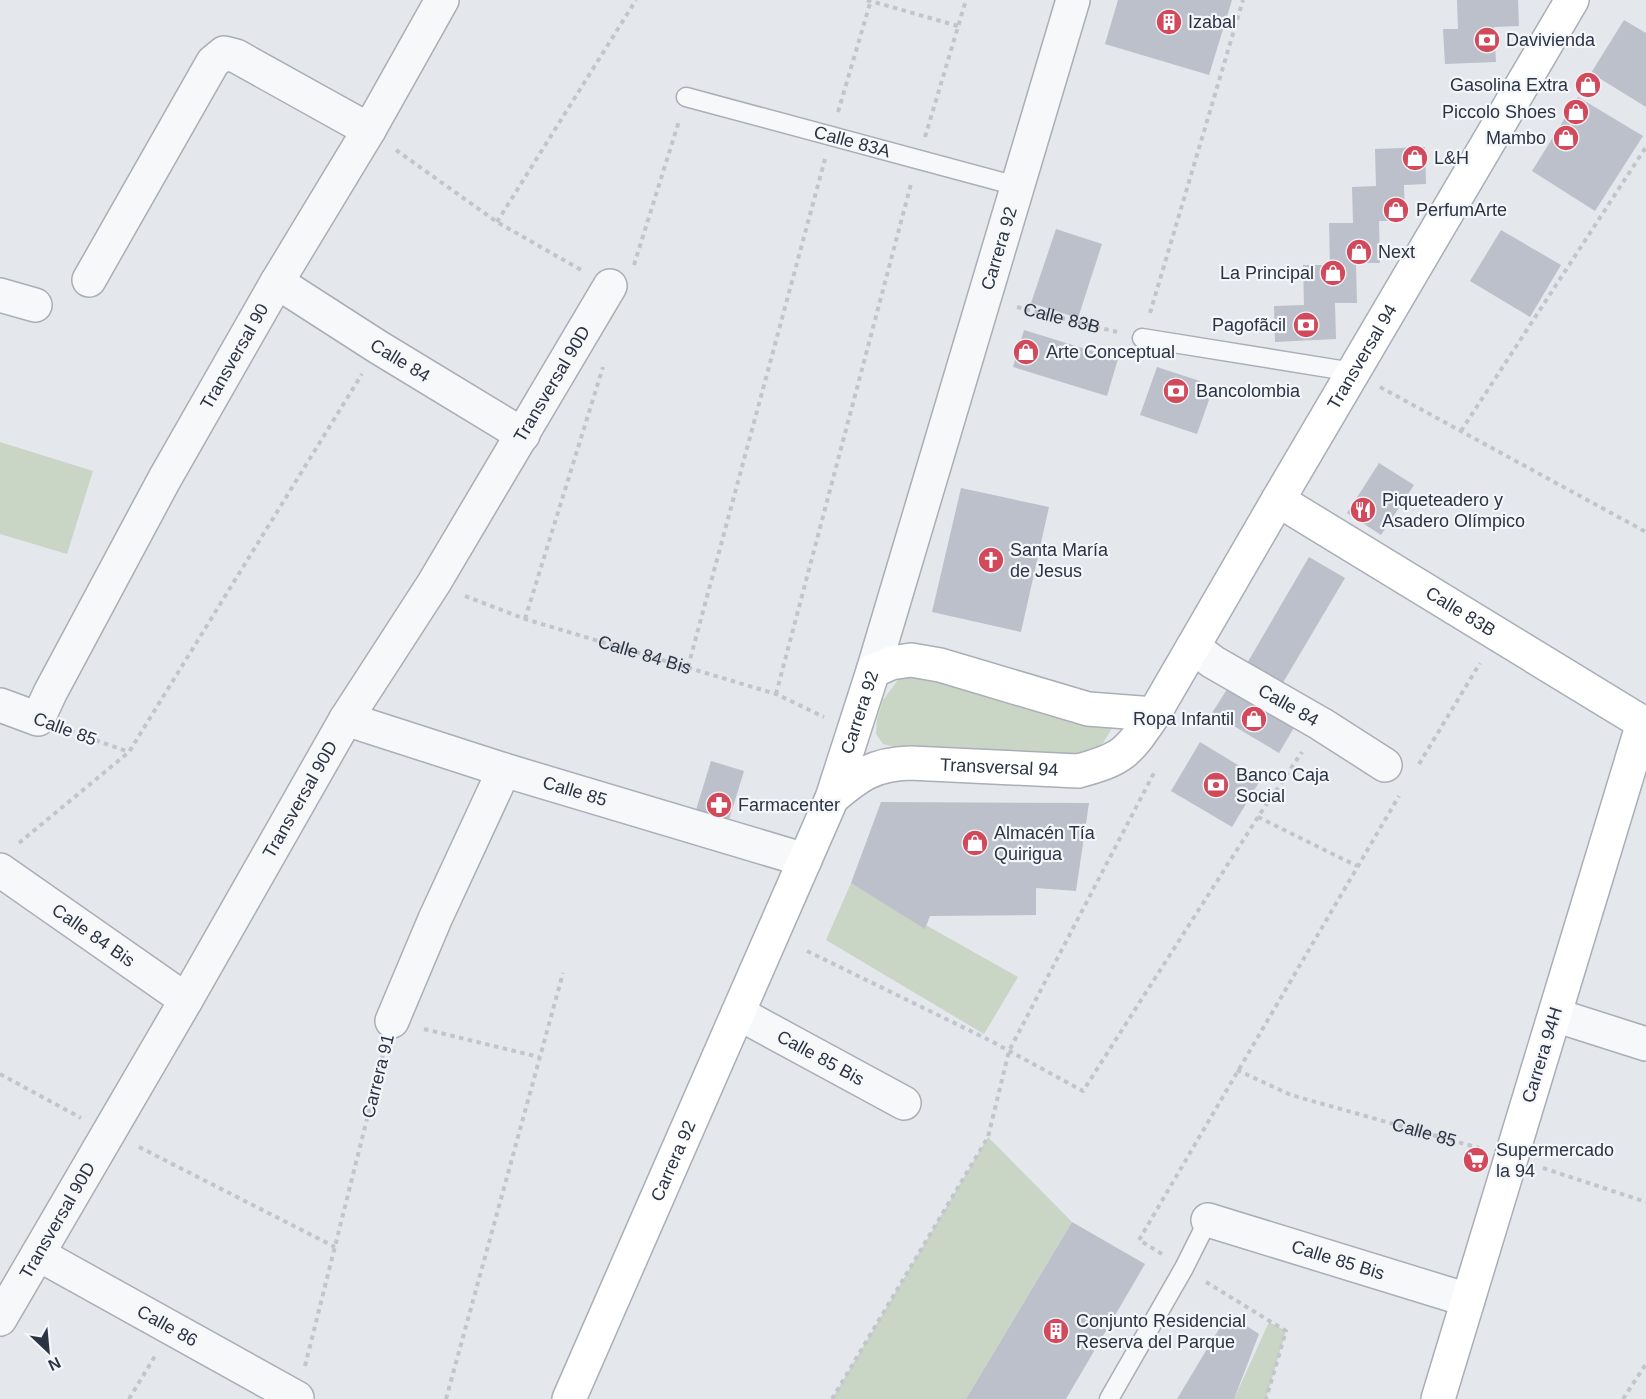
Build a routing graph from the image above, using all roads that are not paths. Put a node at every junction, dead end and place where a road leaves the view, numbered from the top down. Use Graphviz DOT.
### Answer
graph roads {
  1 [pos="442,0"];
  2 [pos="1073,0"];
  3 [pos="1572,0"];
  4 [pos="686,97"];
  5 [pos="369,130"];
  6 [pos="1017,186"];
  7 [pos="89,280"];
  8 [pos="278,282"];
  9 [pos="610,286"];
  10 [pos="0,295"];
  11 [pos="35,305"];
  12 [pos="1142,338"];
  13 [pos="1366,379"];
  14 [pos="523,435"];
  15 [pos="1278,500"];
  16 [pos="1193,647"];
  17 [pos="873,671"];
  18 [pos="0,705"];
  19 [pos="1154,714"];
  20 [pos="1645,717"];
  21 [pos="38,719"];
  22 [pos="346,719"];
  23 [pos="1385,765"];
  24 [pos="504,770"];
  25 [pos="832,798"];
  26 [pos="805,860"];
  27 [pos="0,870"];
  28 [pos="186,1000"];
  29 [pos="738,1013"];
  30 [pos="1555,1015"];
  31 [pos="392,1021"];
  32 [pos="1646,1044"];
  33 [pos="904,1103"];
  34 [pos="1208,1220"];
  35 [pos="38,1254"];
  36 [pos="1468,1300"];
  37 [pos="0,1319"];
  38 [pos="297,1398"];
  39 [pos="569,1399"];
  40 [pos="1109,1399"];
  41 [pos="1438,1399"];
  1 -- 5 [label="street, Transversal 90"];
  2 -- 6 [label="street, Carrera 92"];
  3 -- 13 [label="main road, Transversal 94"];
  4 -- 6 [label="lane, Calle 83A"];
  5 -- 7 [label="street"];
  5 -- 8 [label="street, Transversal 90"];
  6 -- 17 [label="street, Carrera 92"];
  8 -- 14 [label="street, Calle 84"];
  8 -- 21 [label="street, Transversal 90"];
  9 -- 14 [label="street, Transversal 90D"];
  10 -- 11 [label="street"];
  12 -- 13 [label="lane"];
  13 -- 15 [label="main road, Transversal 94"];
  14 -- 22 [label="street, Transversal 90D"];
  15 -- 16 [label="main road, Transversal 94"];
  15 -- 20 [label="main road, Calle 83B"];
  16 -- 19 [label="main road, Transversal 94"];
  16 -- 23 [label="street, Calle 84"];
  17 -- 19 [label="main road"];
  17 -- 25 [label="main road, Carrera 92"];
  18 -- 21 [label="street, Calle 85"];
  19 -- 25 [label="main road, Transversal 94"];
  20 -- 30 [label="main road, Carrera 94H"];
  22 -- 24 [label="street, Calle 85"];
  22 -- 28 [label="street, Transversal 90D"];
  24 -- 26 [label="street, Calle 85"];
  24 -- 31 [label="street, Carrera 91"];
  25 -- 26 [label="main road, Carrera 92"];
  26 -- 29 [label="main road, Carrera 92"];
  27 -- 28 [label="street, Calle 84 Bis"];
  28 -- 35 [label="street, Transversal 90D"];
  29 -- 33 [label="street, Calle 85 Bis"];
  29 -- 39 [label="main road, Carrera 92"];
  30 -- 32 [label="street"];
  30 -- 36 [label="main road, Carrera 94H"];
  34 -- 36 [label="street, Calle 85 Bis"];
  34 -- 40 [label="lane"];
  35 -- 37 [label="street, Transversal 90D"];
  35 -- 38 [label="street, Calle 86"];
  36 -- 41 [label="main road, Carrera 94H"];
}
